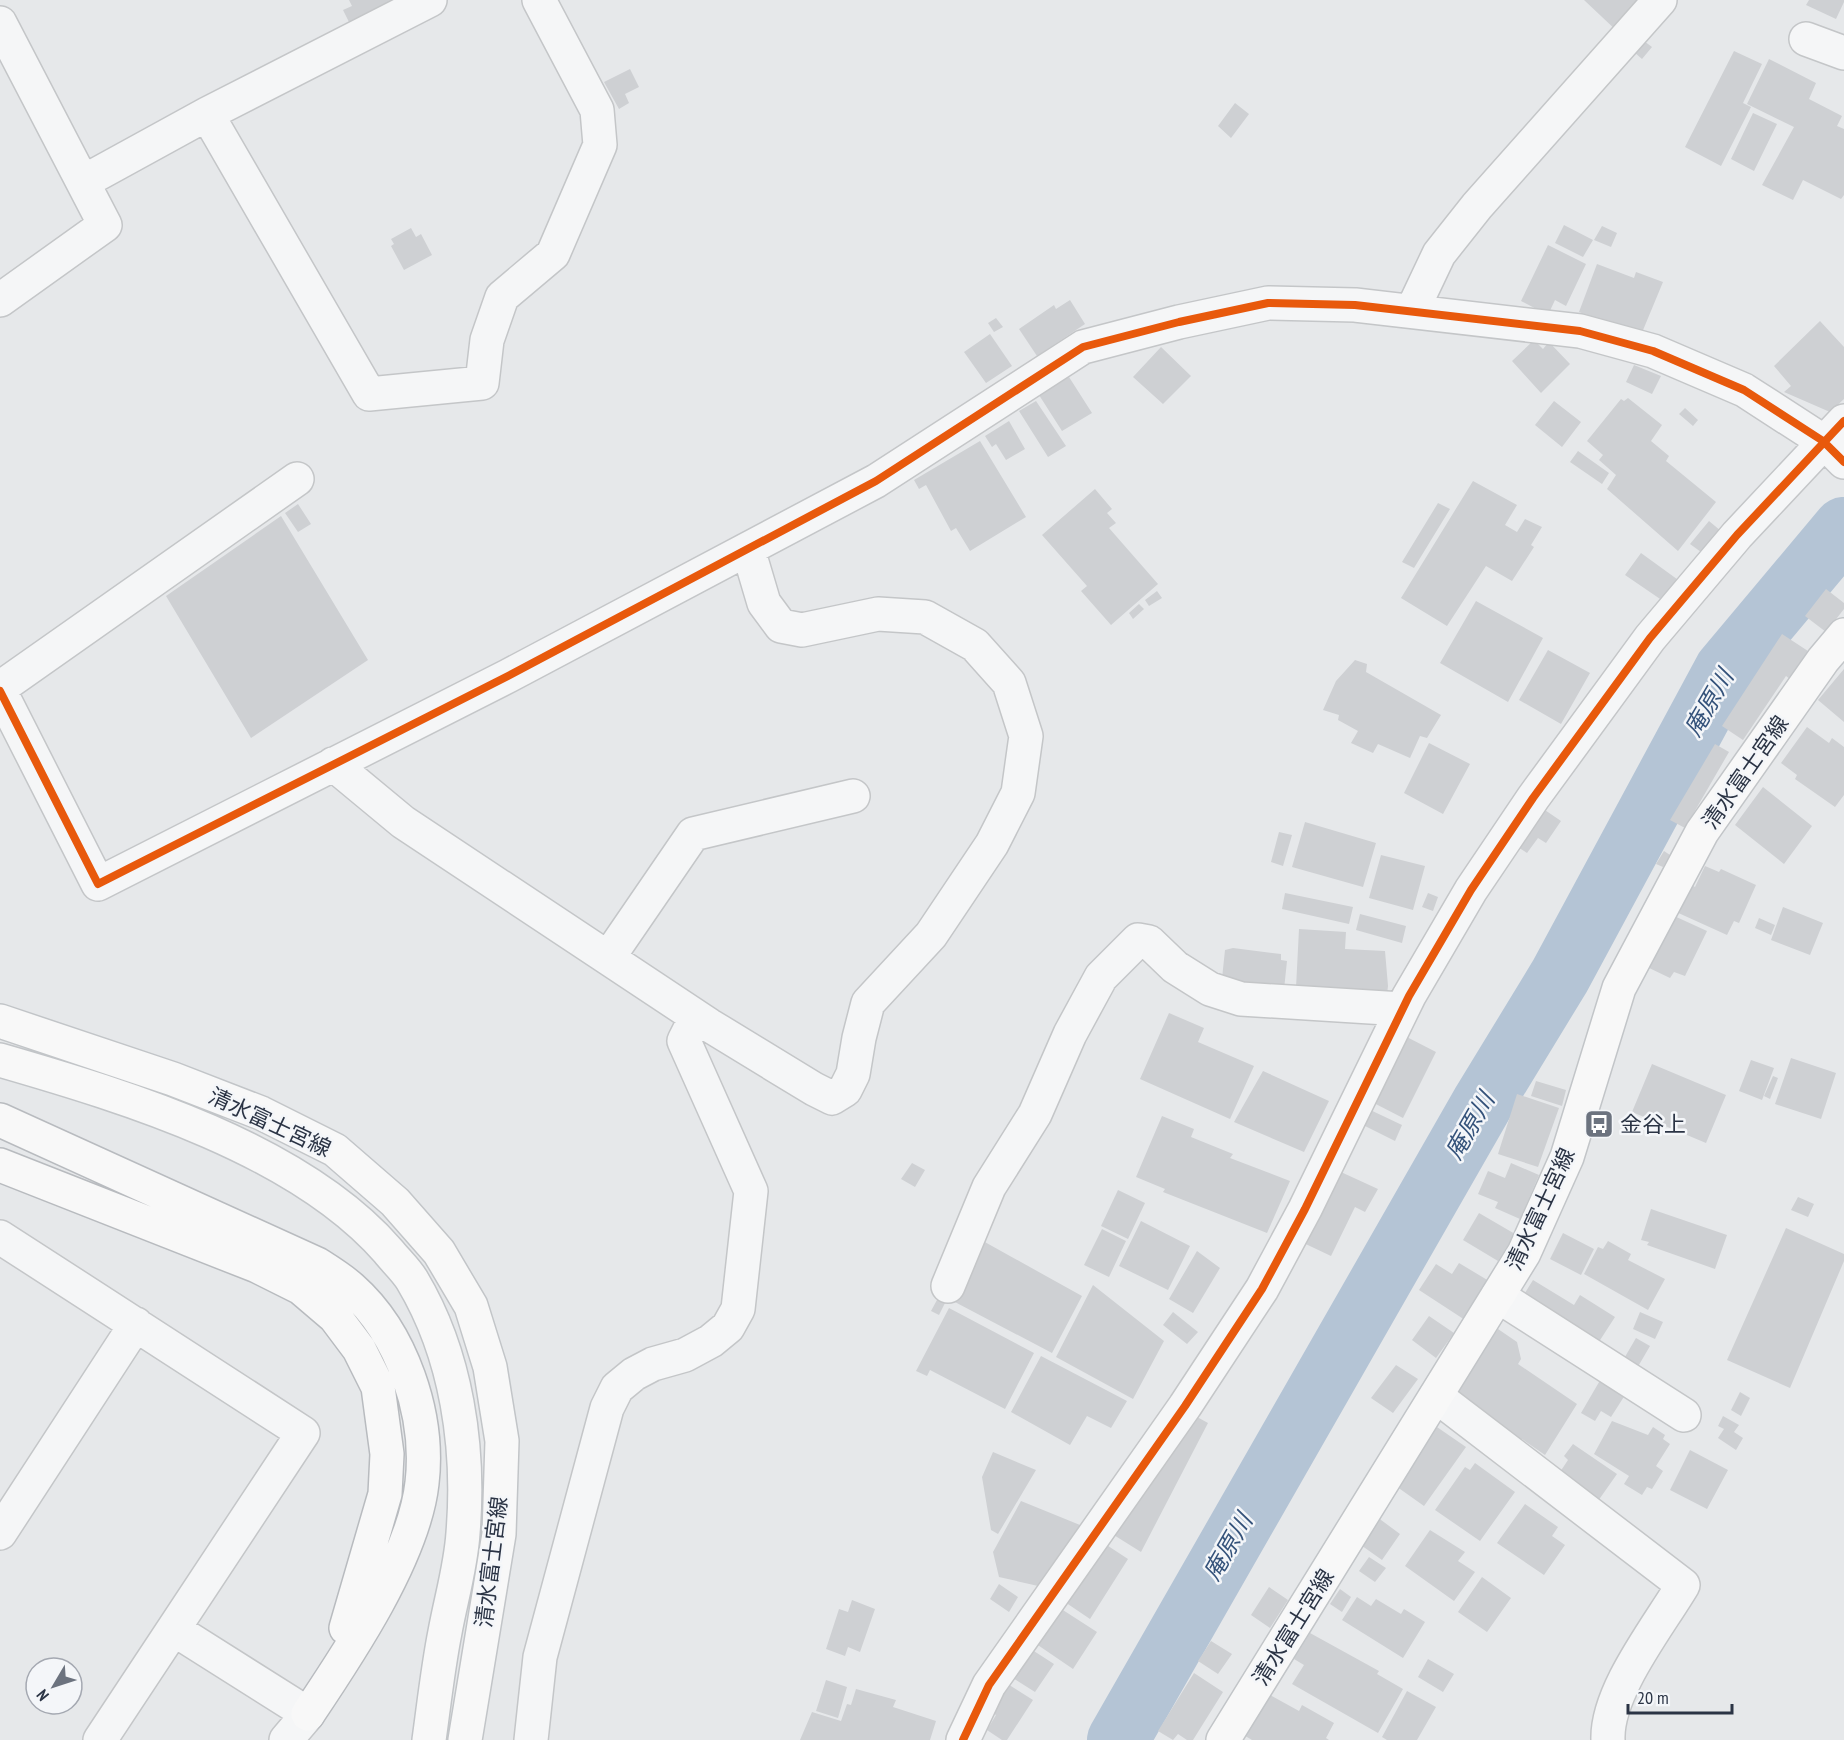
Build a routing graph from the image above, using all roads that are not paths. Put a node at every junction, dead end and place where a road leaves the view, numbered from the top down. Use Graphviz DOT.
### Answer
graph roads {
  1 [pos="430,0"];
  2 [pos="539,0"];
  3 [pos="1660,0"];
  4 [pos="0,23"];
  5 [pos="1806,39"];
  6 [pos="1844,53"];
  7 [pos="207,114"];
  8 [pos="83,182"];
  9 [pos="0,300"];
  10 [pos="1412,311"];
  11 [pos="1837,445"];
  12 [pos="297,479"];
  13 [pos="748,549"];
  14 [pos="1844,634"];
  15 [pos="0,689"];
  16 [pos="333,764"];
  17 [pos="853,796"];
  18 [pos="608,958"];
  19 [pos="1402,1009"];
  20 [pos="696,1017"];
  21 [pos="0,1021"];
  22 [pos="0,1060"];
  23 [pos="0,1120"];
  24 [pos="0,1165"];
  25 [pos="0,1237"];
  26 [pos="948,1286"];
  27 [pos="1498,1296"];
  28 [pos="136,1324"];
  29 [pos="1436,1396"];
  30 [pos="1684,1415"];
  31 [pos="0,1533"];
  32 [pos="175,1630"];
  33 [pos="308,1714"];
  34 [pos="100,1740"];
  35 [pos="286,1740"];
  36 [pos="429,1740"];
  37 [pos="465,1740"];
  38 [pos="531,1740"];
  39 [pos="963,1740"];
  40 [pos="1223,1740"];
  41 [pos="1608,1740"];
  1 -- 7 [label="street"];
  2 -- 7 [label="street"];
  3 -- 10 [label="street"];
  4 -- 8 [label="street"];
  5 -- 6 [label="street"];
  7 -- 8 [label="street"];
  8 -- 9 [label="street"];
  10 -- 11 [label="street"];
  10 -- 13 [label="street"];
  11 -- 19 [label="street"];
  12 -- 15 [label="street"];
  13 -- 16 [label="street"];
  13 -- 20 [label="street"];
  14 -- 27 [label="main road, 清水富士宮線"];
  15 -- 16 [label="street"];
  16 -- 18 [label="street"];
  17 -- 18 [label="street"];
  18 -- 20 [label="street"];
  19 -- 26 [label="street"];
  19 -- 39 [label="street"];
  20 -- 38 [label="street"];
  21 -- 37 [label="main road, 清水富士宮線"];
  22 -- 36 [label="main road, 清水富士宮線"];
  23 -- 33 [label="main road"];
  24 -- 33 [label="main road"];
  25 -- 28 [label="street"];
  27 -- 29 [label="main road, 清水富士宮線"];
  27 -- 30 [label="street"];
  28 -- 31 [label="street"];
  28 -- 32 [label="street"];
  29 -- 40 [label="main road, 清水富士宮線"];
  29 -- 41 [label="street"];
  32 -- 33 [label="street"];
  32 -- 34 [label="street"];
  33 -- 35 [label="street"];
}
